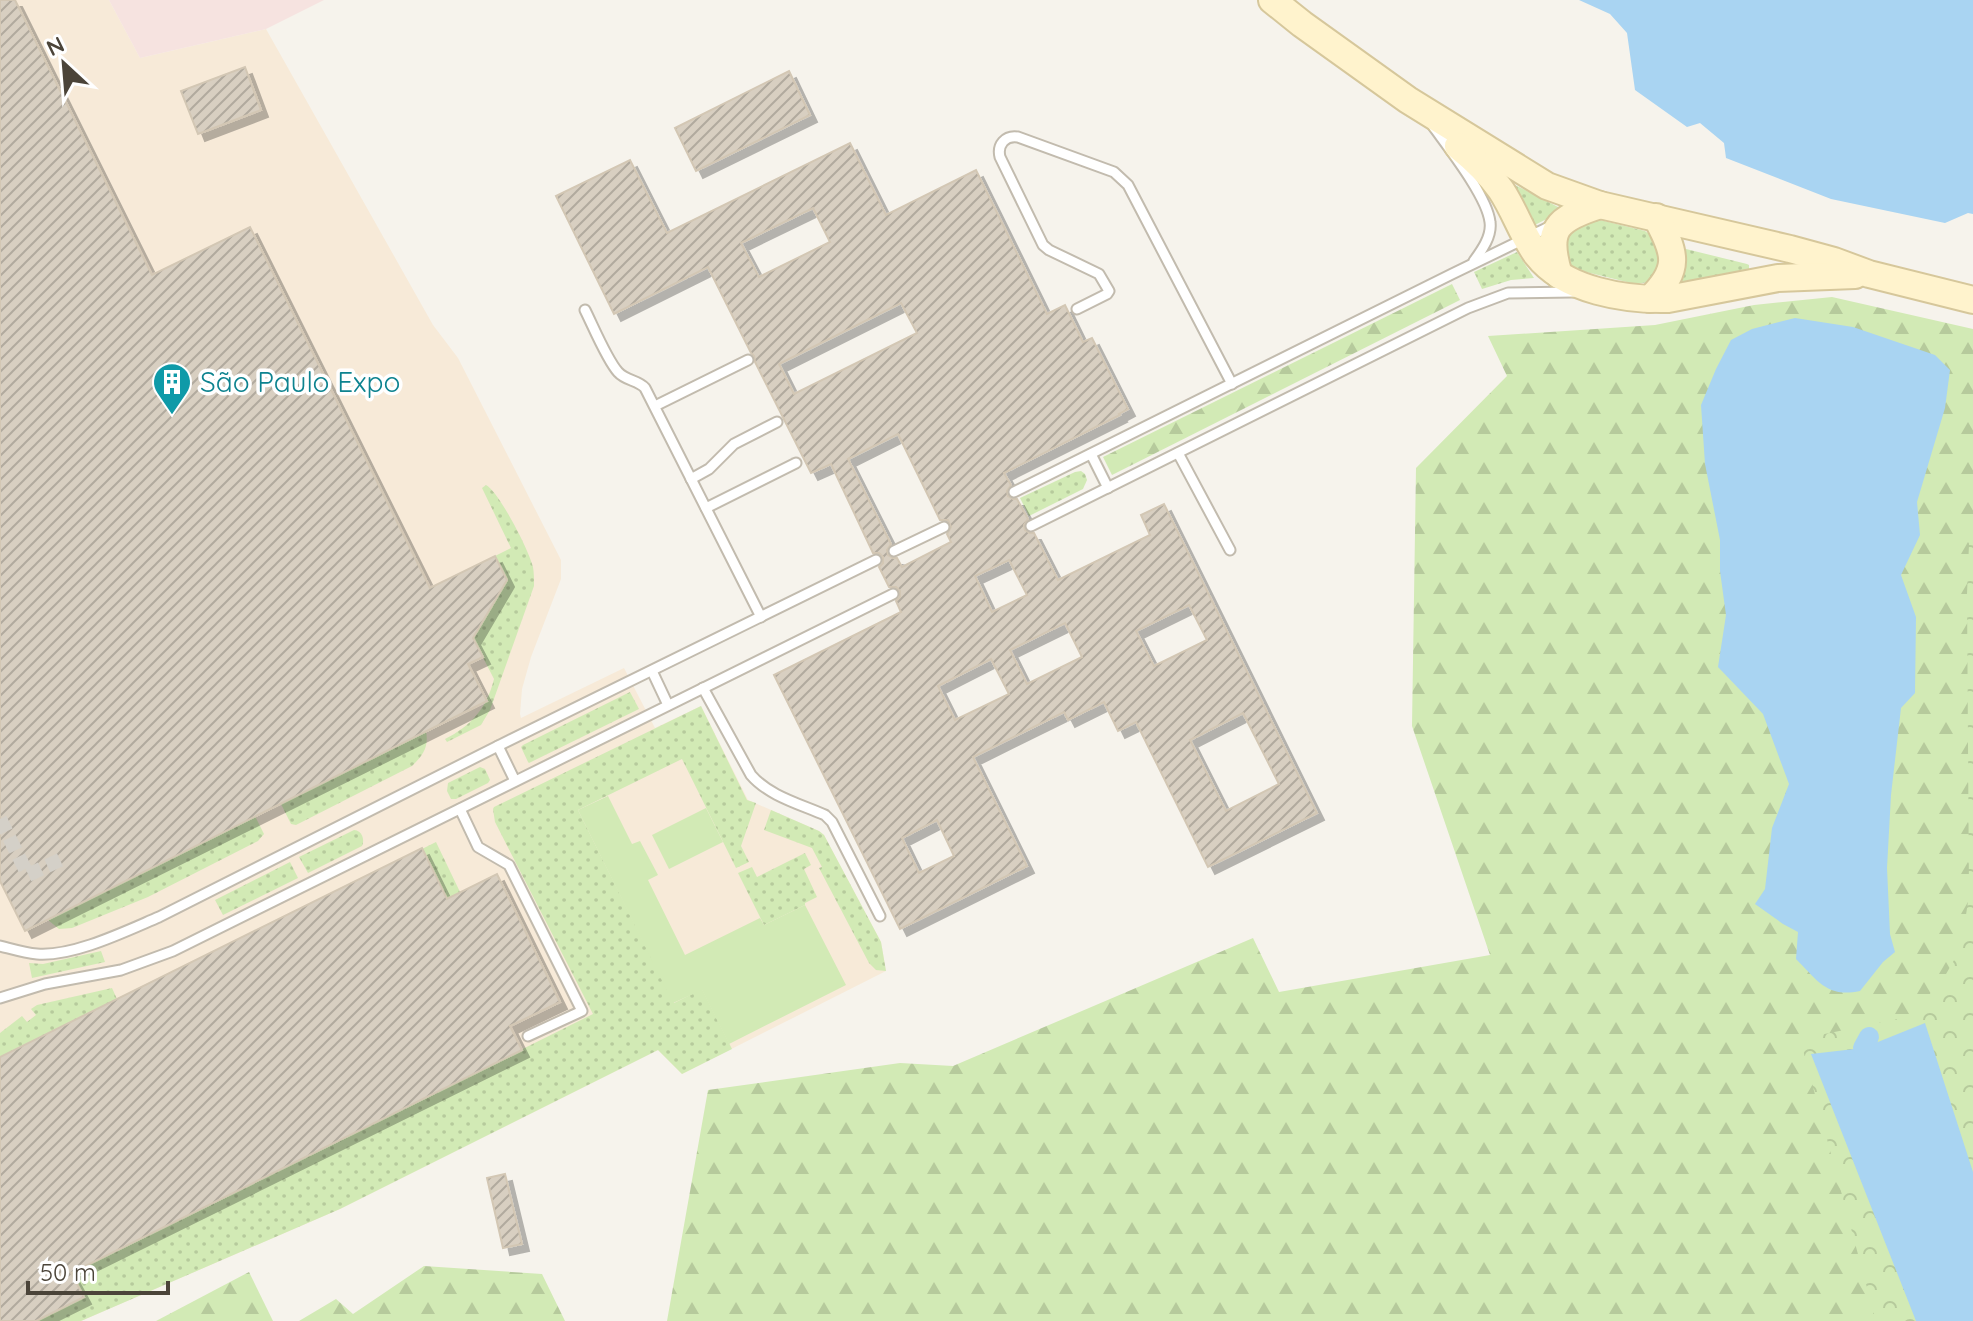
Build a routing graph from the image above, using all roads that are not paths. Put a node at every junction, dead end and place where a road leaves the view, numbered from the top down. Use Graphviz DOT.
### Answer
graph roads {
  1 [pos="1272,0"];
  2 [pos="1408,100"];
  3 [pos="1433,126"];
  4 [pos="1600,205"];
  5 [pos="1656,217"];
  6 [pos="1563,220"];
  7 [pos="1527,239"];
  8 [pos="1471,265"];
  9 [pos="1869,274"];
  10 [pos="1559,275"];
  11 [pos="1596,291"];
  12 [pos="1650,299"];
  13 [pos="1973,300"];
  14 [pos="1077,309"];
  15 [pos="585,310"];
  16 [pos="748,360"];
  17 [pos="1232,384"];
  18 [pos="655,406"];
  19 [pos="777,422"];
  20 [pos="1178,453"];
  21 [pos="1091,454"];
  22 [pos="796,463"];
  23 [pos="691,479"];
  24 [pos="1108,488"];
  25 [pos="1014,492"];
  26 [pos="706,508"];
  27 [pos="1031,526"];
  28 [pos="944,527"];
  29 [pos="1230,550"];
  30 [pos="894,551"];
  31 [pos="876,560"];
  32 [pos="893,594"];
  33 [pos="761,617"];
  34 [pos="652,671"];
  35 [pos="703,688"];
  36 [pos="668,705"];
  37 [pos="498,746"];
  38 [pos="515,781"];
  39 [pos="460,809"];
  40 [pos="880,916"];
  41 [pos="0,946"];
  42 [pos="0,998"];
  43 [pos="528,1036"];
  1 -- 2 [label="main road"];
  2 -- 3 [label="main road"];
  2 -- 4 [label="main road"];
  3 -- 7 [label="main road"];
  3 -- 8 [label="lane"];
  4 -- 5 [label="main road"];
  4 -- 6 [label="main road"];
  5 -- 9 [label="main road"];
  5 -- 12 [label="main road"];
  6 -- 7 [label="lane"];
  6 -- 10 [label="main road"];
  7 -- 8 [label="lane"];
  7 -- 10 [label="main road"];
  8 -- 17 [label="lane"];
  9 -- 12 [label="main road"];
  9 -- 13 [label="main road"];
  10 -- 11 [label="main road"];
  11 -- 12 [label="main road"];
  11 -- 20 [label="lane"];
  14 -- 17 [label="lane"];
  15 -- 18 [label="lane"];
  16 -- 18 [label="lane"];
  17 -- 21 [label="lane"];
  18 -- 23 [label="lane"];
  19 -- 23 [label="lane"];
  20 -- 24 [label="lane"];
  20 -- 29 [label="lane"];
  21 -- 24 [label="lane"];
  21 -- 25 [label="lane"];
  22 -- 26 [label="lane"];
  23 -- 26 [label="lane"];
  24 -- 27 [label="lane"];
  26 -- 33 [label="lane"];
  28 -- 30 [label="lane"];
  31 -- 33 [label="lane"];
  32 -- 35 [label="lane"];
  33 -- 34 [label="lane"];
  34 -- 36 [label="lane"];
  34 -- 37 [label="lane"];
  35 -- 36 [label="lane"];
  35 -- 40 [label="lane"];
  36 -- 38 [label="lane"];
  37 -- 38 [label="lane"];
  37 -- 41 [label="lane"];
  38 -- 39 [label="lane"];
  39 -- 42 [label="lane"];
  39 -- 43 [label="lane"];
}
